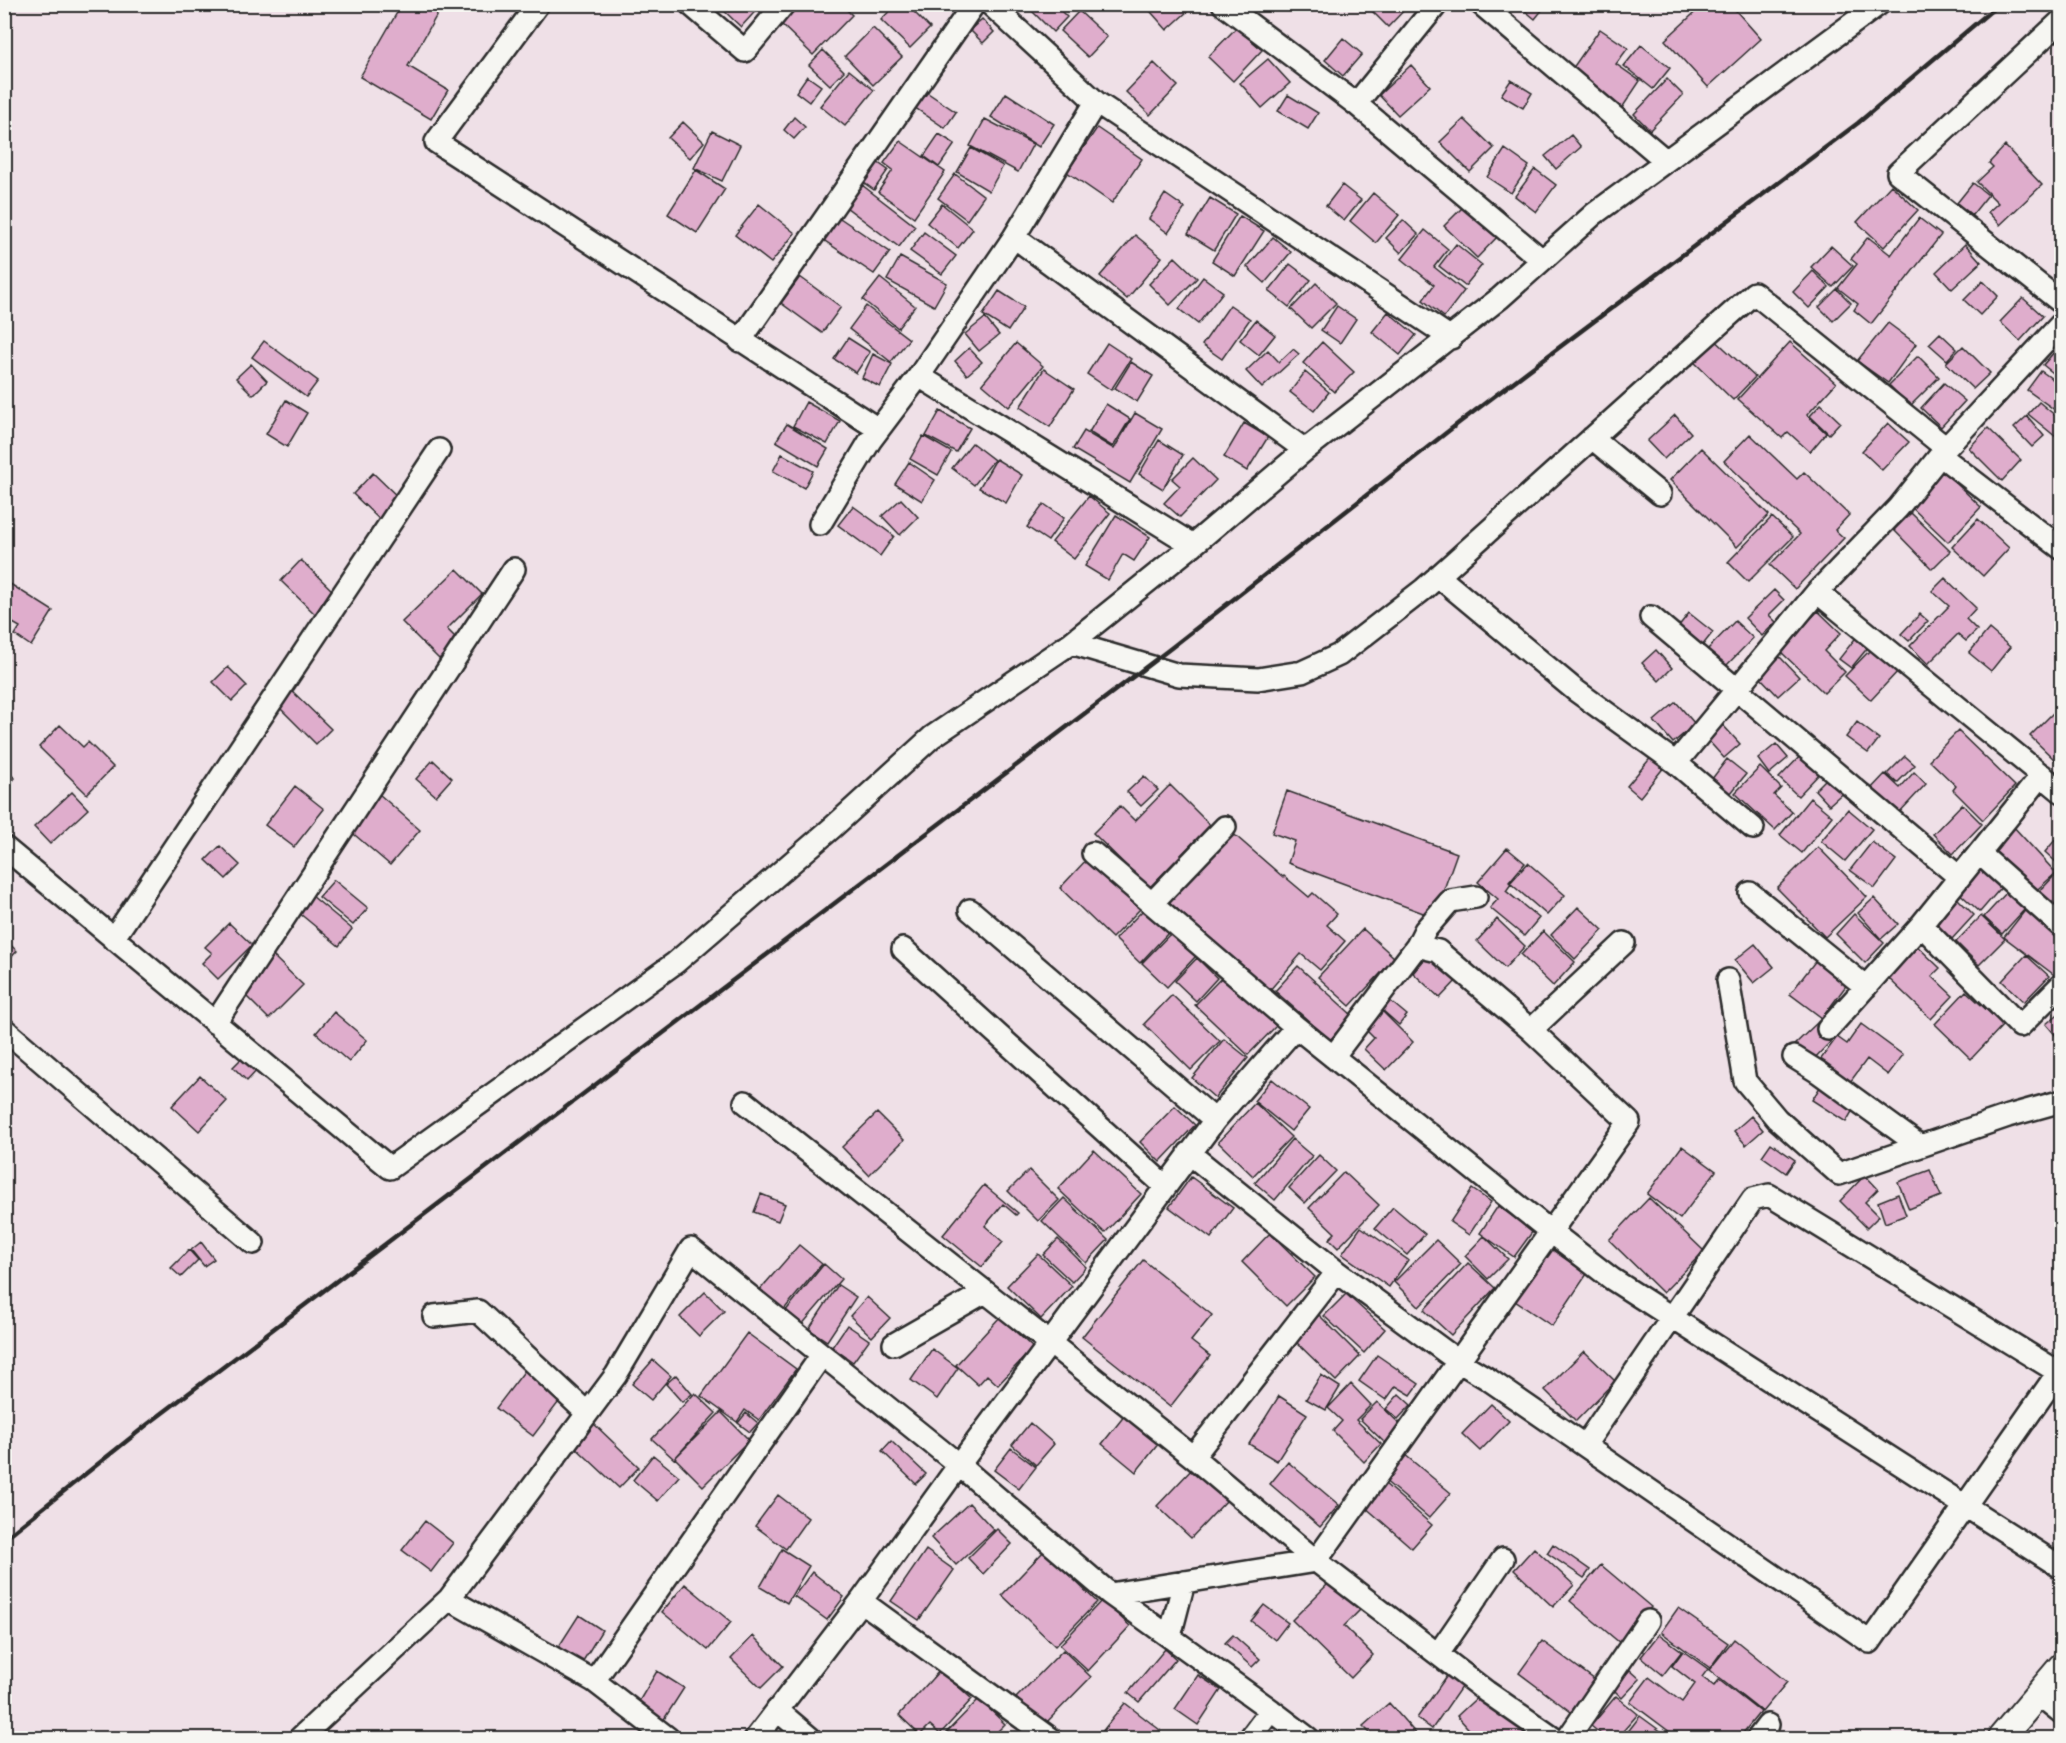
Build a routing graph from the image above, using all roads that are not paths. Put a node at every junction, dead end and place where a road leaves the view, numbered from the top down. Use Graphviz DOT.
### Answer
graph roads {
  1 [pos="538,4"];
  2 [pos="690,4"];
  3 [pos="784,4"];
  4 [pos="974,4"];
  5 [pos="990,4"];
  6 [pos="1223,4"];
  7 [pos="1437,4"];
  8 [pos="1481,4"];
  9 [pos="1879,4"];
  10 [pos="2061,20"];
  11 [pos="1096,102"];
  12 [pos="1356,104"];
  13 [pos="1665,160"];
  14 [pos="1014,237"];
  15 [pos="1542,260"];
  16 [pos="2061,303"];
  17 [pos="2061,323"];
  18 [pos="1451,338"];
  19 [pos="740,341"];
  20 [pos="919,376"];
  21 [pos="878,429"];
  22 [pos="1592,438"];
  23 [pos="439,450"];
  24 [pos="1305,450"];
  25 [pos="1943,452"];
  26 [pos="1660,494"];
  27 [pos="820,524"];
  28 [pos="1193,545"];
  29 [pos="2061,549"];
  30 [pos="514,569"];
  31 [pos="1438,576"];
  32 [pos="1817,592"];
  33 [pos="1651,617"];
  34 [pos="1071,643"];
  35 [pos="1737,688"];
  36 [pos="1676,763"];
  37 [pos="2042,775"];
  38 [pos="2061,792"];
  39 [pos="1225,827"];
  40 [pos="1753,828"];
  41 [pos="4,847"];
  42 [pos="1093,853"];
  43 [pos="1979,853"];
  44 [pos="1959,877"];
  45 [pos="1750,893"];
  46 [pos="1476,897"];
  47 [pos="1153,903"];
  48 [pos="970,910"];
  49 [pos="1921,925"];
  50 [pos="2061,927"];
  51 [pos="113,939"];
  52 [pos="1624,943"];
  53 [pos="1417,946"];
  54 [pos="903,949"];
  55 [pos="1728,980"];
  56 [pos="2061,984"];
  57 [pos="1866,987"];
  58 [pos="215,1023"];
  59 [pos="1296,1027"];
  60 [pos="4,1029"];
  61 [pos="1828,1029"];
  62 [pos="1531,1030"];
  63 [pos="1334,1057"];
  64 [pos="1794,1057"];
  65 [pos="2061,1101"];
  66 [pos="745,1102"];
  67 [pos="1215,1120"];
  68 [pos="1920,1146"];
  69 [pos="1190,1153"];
  70 [pos="1165,1186"];
  71 [pos="1550,1231"];
  72 [pos="253,1243"];
  73 [pos="1337,1272"];
  74 [pos="985,1292"];
  75 [pos="434,1316"];
  76 [pos="1671,1318"];
  77 [pos="1050,1343"];
  78 [pos="894,1344"];
  79 [pos="822,1355"];
  80 [pos="1458,1361"];
  81 [pos="2060,1369"];
  82 [pos="587,1413"];
  83 [pos="1585,1445"];
  84 [pos="1193,1457"];
  85 [pos="958,1466"];
  86 [pos="1965,1506"];
  87 [pos="1503,1559"];
  88 [pos="1316,1562"];
  89 [pos="2061,1568"];
  90 [pos="1184,1582"];
  91 [pos="1110,1593"];
  92 [pos="449,1599"];
  93 [pos="861,1601"];
  94 [pos="1648,1621"];
  95 [pos="1170,1636"];
  96 [pos="1438,1654"];
  97 [pos="2061,1666"];
  98 [pos="594,1681"];
  99 [pos="2037,1694"];
  100 [pos="777,1710"];
  101 [pos="1271,1710"];
  102 [pos="2061,1714"];
  103 [pos="300,1738"];
  104 [pos="668,1738"];
  105 [pos="756,1738"];
  106 [pos="810,1738"];
  107 [pos="1050,1738"];
  108 [pos="1250,1738"];
  109 [pos="1308,1738"];
  110 [pos="1553,1738"];
  111 [pos="1568,1738"];
  112 [pos="2001,1738"];
  1 -- 19 [label="street"];
  2 -- 3 [label="street"];
  4 -- 19 [label="street"];
  5 -- 11 [label="street"];
  6 -- 12 [label="street"];
  7 -- 12 [label="street"];
  8 -- 13 [label="street"];
  9 -- 13 [label="street"];
  10 -- 16 [label="street"];
  11 -- 14 [label="street"];
  11 -- 18 [label="street"];
  12 -- 15 [label="street"];
  13 -- 15 [label="street"];
  14 -- 20 [label="street"];
  14 -- 24 [label="street"];
  15 -- 18 [label="street"];
  17 -- 25 [label="street"];
  18 -- 24 [label="street"];
  19 -- 21 [label="street"];
  20 -- 21 [label="street"];
  20 -- 28 [label="street"];
  21 -- 27 [label="street"];
  22 -- 25 [label="street"];
  22 -- 26 [label="street"];
  22 -- 31 [label="street"];
  23 -- 51 [label="street"];
  24 -- 28 [label="street"];
  25 -- 29 [label="street"];
  25 -- 32 [label="street"];
  28 -- 34 [label="street"];
  30 -- 58 [label="street"];
  31 -- 34 [label="street"];
  31 -- 36 [label="street"];
  32 -- 35 [label="street"];
  32 -- 37 [label="street"];
  33 -- 35 [label="street"];
  34 -- 58 [label="street"];
  35 -- 36 [label="street"];
  35 -- 44 [label="street"];
  36 -- 40 [label="street"];
  37 -- 38 [label="street"];
  37 -- 43 [label="street"];
  39 -- 47 [label="street"];
  41 -- 51 [label="street"];
  42 -- 47 [label="street"];
  43 -- 44 [label="street"];
  43 -- 50 [label="street"];
  44 -- 49 [label="street"];
  45 -- 57 [label="street"];
  46 -- 53 [label="street"];
  47 -- 59 [label="street"];
  48 -- 67 [label="street"];
  49 -- 56 [label="street"];
  49 -- 57 [label="street"];
  51 -- 58 [label="street"];
  52 -- 62 [label="street"];
  53 -- 62 [label="street"];
  53 -- 63 [label="street"];
  54 -- 70 [label="street"];
  55 -- 68 [label="street"];
  57 -- 61 [label="street"];
  59 -- 63 [label="street"];
  59 -- 67 [label="street"];
  60 -- 72 [label="street"];
  62 -- 71 [label="street"];
  63 -- 71 [label="street"];
  64 -- 68 [label="street"];
  65 -- 68 [label="street"];
  66 -- 74 [label="street"];
  67 -- 69 [label="street"];
  69 -- 70 [label="street"];
  69 -- 73 [label="street"];
  70 -- 77 [label="street"];
  71 -- 76 [label="street"];
  71 -- 80 [label="street"];
  73 -- 80 [label="street"];
  73 -- 84 [label="street"];
  74 -- 77 [label="street"];
  74 -- 78 [label="street"];
  75 -- 82 [label="street"];
  76 -- 81 [label="street"];
  76 -- 83 [label="street"];
  76 -- 86 [label="street"];
  77 -- 84 [label="street"];
  77 -- 85 [label="street"];
  79 -- 82 [label="street"];
  79 -- 85 [label="street"];
  79 -- 98 [label="street"];
  80 -- 83 [label="street"];
  80 -- 88 [label="street"];
  81 -- 86 [label="street"];
  82 -- 92 [label="street"];
  83 -- 86 [label="street"];
  84 -- 88 [label="street"];
  85 -- 91 [label="street"];
  85 -- 93 [label="street"];
  86 -- 89 [label="street"];
  87 -- 96 [label="street"];
  88 -- 90 [label="street"];
  88 -- 96 [label="street"];
  90 -- 91 [label="street"];
  90 -- 95 [label="street"];
  91 -- 95 [label="street"];
  92 -- 98 [label="street"];
  92 -- 103 [label="street"];
  93 -- 100 [label="street"];
  93 -- 107 [label="street"];
  94 -- 111 [label="street"];
  95 -- 101 [label="street"];
  96 -- 110 [label="street"];
  97 -- 99 [label="street"];
  98 -- 104 [label="street"];
  99 -- 102 [label="street"];
  99 -- 112 [label="street"];
  100 -- 105 [label="street"];
  100 -- 106 [label="street"];
  101 -- 108 [label="street"];
  101 -- 109 [label="street"];
}
